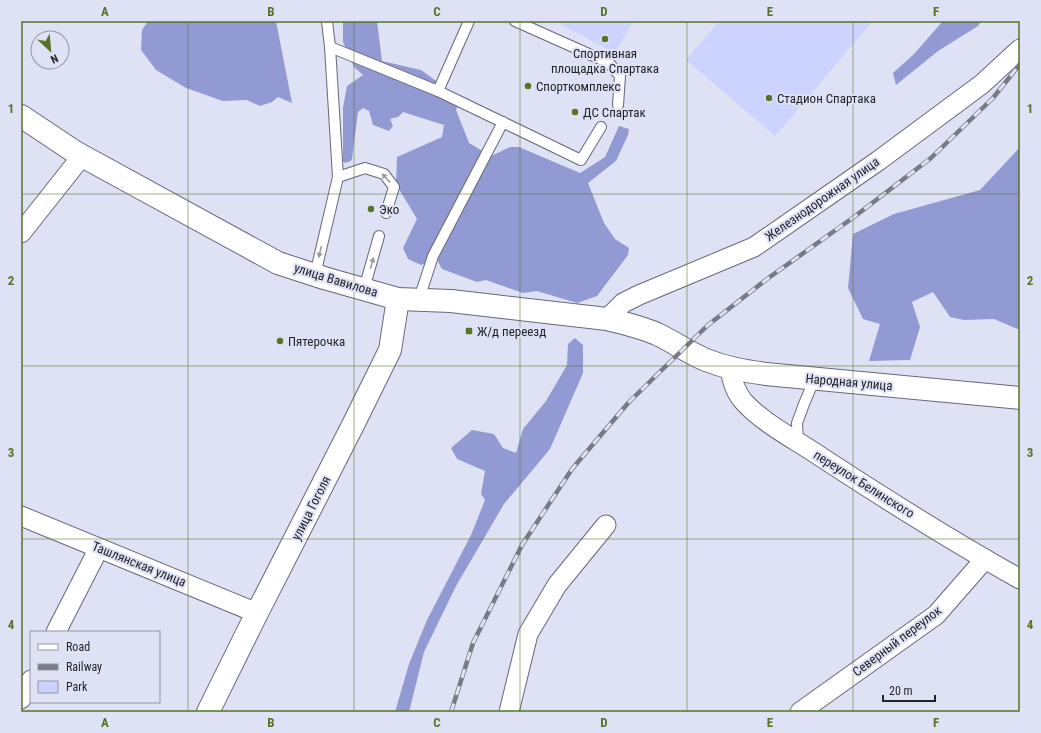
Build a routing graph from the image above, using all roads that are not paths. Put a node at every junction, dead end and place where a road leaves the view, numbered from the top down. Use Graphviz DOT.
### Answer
graph roads {
  1 [pos="327,21"];
  2 [pos="469,21"];
  3 [pos="515,21"];
  4 [pos="330,47"];
  5 [pos="1020,49"];
  6 [pos="438,91"];
  7 [pos="618,105"];
  8 [pos="21,116"];
  9 [pos="503,122"];
  10 [pos="601,127"];
  11 [pos="82,156"];
  12 [pos="338,177"];
  13 [pos="386,213"];
  14 [pos="21,233"];
  15 [pos="379,236"];
  16 [pos="315,275"];
  17 [pos="364,289"];
  18 [pos="398,299"];
  19 [pos="419,299"];
  20 [pos="607,320"];
  21 [pos="682,349"];
  22 [pos="730,368"];
  23 [pos="816,378"];
  24 [pos="1020,398"];
  25 [pos="798,442"];
  26 [pos="21,516"];
  27 [pos="606,525"];
  28 [pos="99,548"];
  29 [pos="985,559"];
  30 [pos="1020,579"];
  31 [pos="257,613"];
  32 [pos="57,631"];
  33 [pos="30,682"];
  34 [pos="21,699"];
  35 [pos="208,712"];
  36 [pos="509,712"];
  37 [pos="800,712"];
  1 -- 4 [label="lane"];
  2 -- 6 [label="lane"];
  3 -- 7 [label="lane"];
  4 -- 6 [label="lane"];
  4 -- 12 [label="lane"];
  5 -- 20 [label="street, Железнодорожная улица"];
  6 -- 9 [label="lane"];
  8 -- 11 [label="main road, улица Вавилова"];
  9 -- 10 [label="lane"];
  9 -- 19 [label="lane"];
  11 -- 14 [label="street"];
  11 -- 16 [label="main road, улица Вавилова"];
  13 -- 12 [label="lane, one-way"];
  12 -- 16 [label="lane, one-way"];
  17 -- 15 [label="lane, one-way"];
  16 -- 17 [label="main road, улица Вавилова"];
  17 -- 18 [label="main road, улица Вавилова"];
  18 -- 19 [label="main road, улица Вавилова"];
  18 -- 31 [label="main road, улица Гоголя"];
  19 -- 20 [label="main road, улица Вавилова"];
  20 -- 21 [label="main road, улица Вавилова"];
  21 -- 22 [label="main road, Народная улица"];
  22 -- 23 [label="main road, Народная улица"];
  22 -- 25 [label="street, переулок Белинского"];
  23 -- 24 [label="main road, Народная улица"];
  23 -- 25 [label="lane"];
  25 -- 29 [label="street, переулок Белинского"];
  26 -- 28 [label="street, Ташлянская улица"];
  27 -- 36 [label="street"];
  28 -- 31 [label="street, Ташлянская улица"];
  28 -- 32 [label="street"];
  29 -- 30 [label="street, переулок Белинского"];
  29 -- 37 [label="street, Северный переулок"];
  31 -- 35 [label="main road, улица Гоголя"];
  33 -- 34 [label="street"];
}
